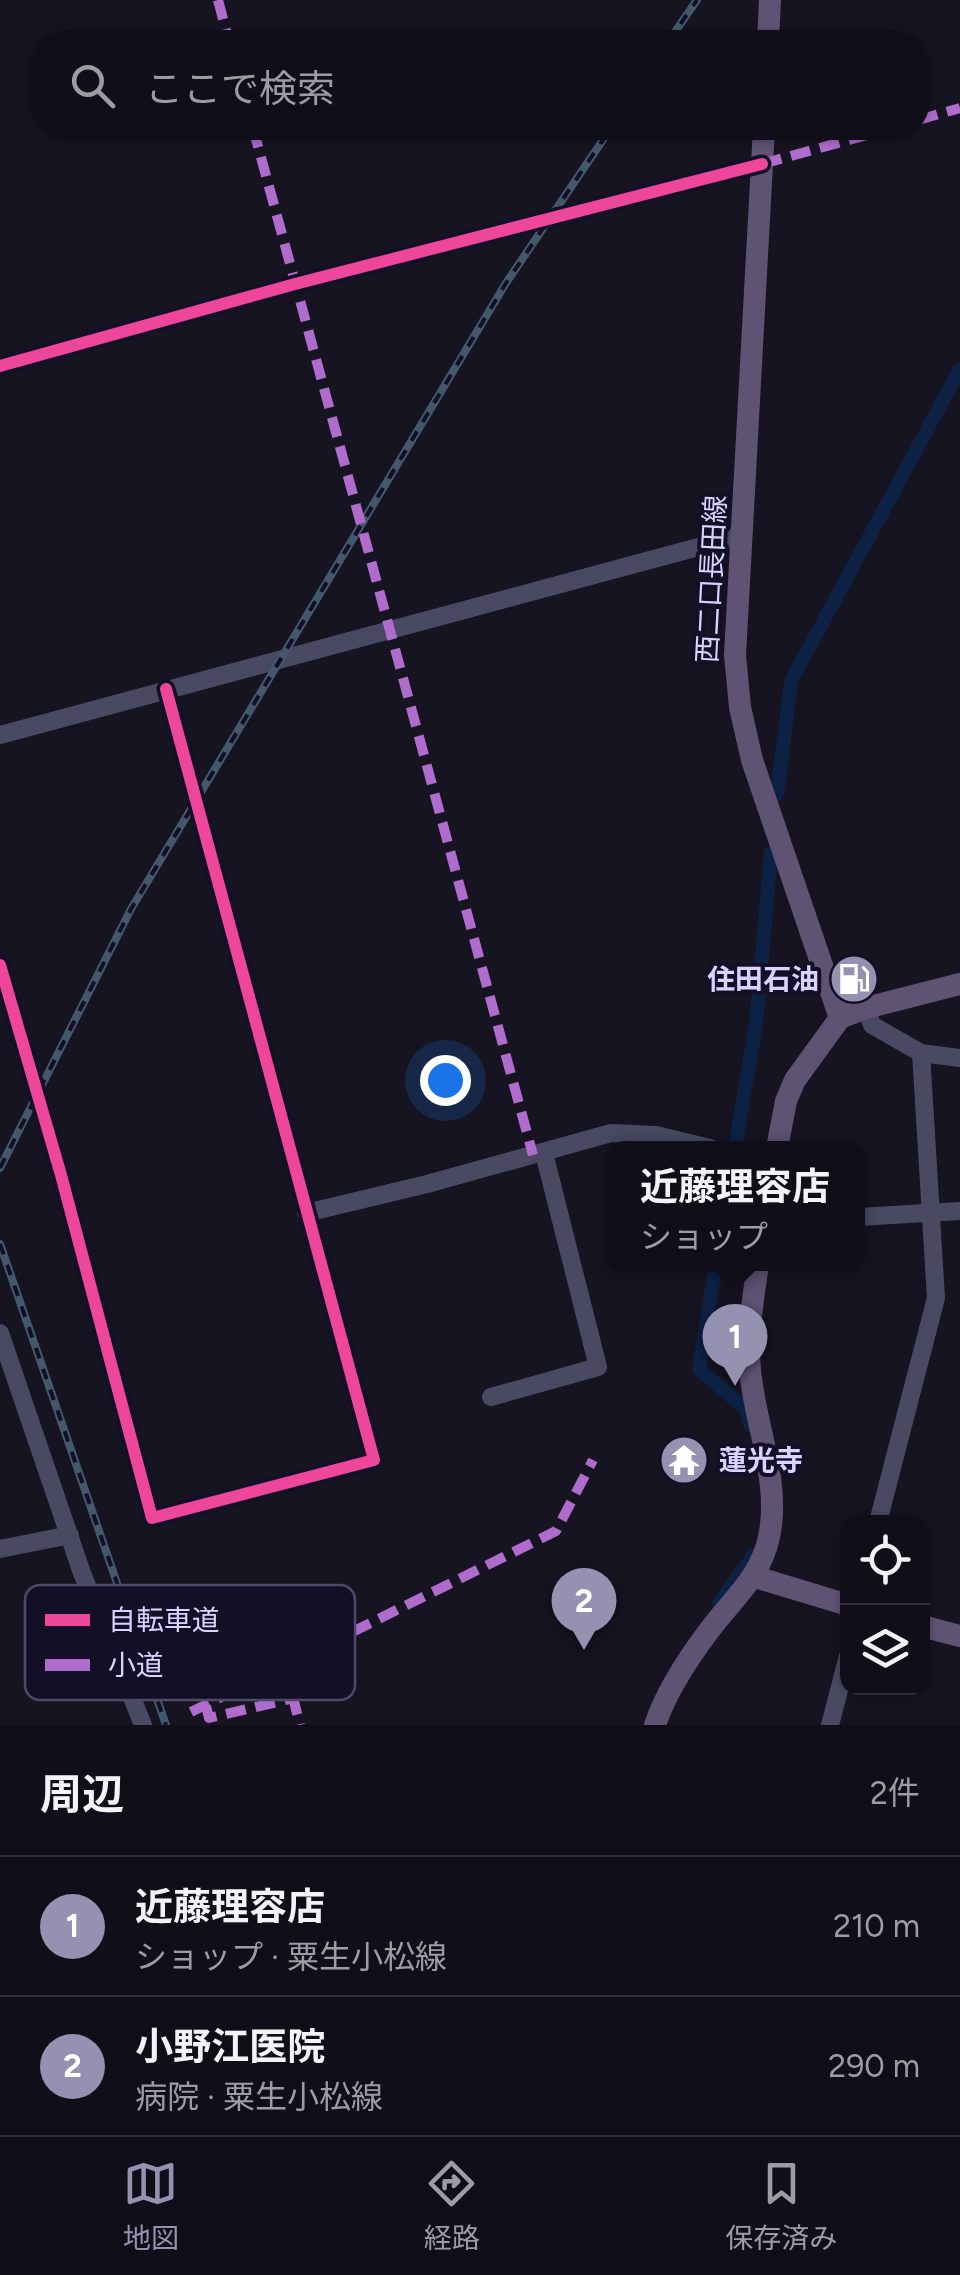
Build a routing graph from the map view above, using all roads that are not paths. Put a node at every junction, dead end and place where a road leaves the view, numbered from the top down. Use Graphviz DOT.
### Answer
graph roads {
  1 [pos="770,0"];
  2 [pos="769,30"];
  3 [pos="763,140"];
  4 [pos="762,164"];
  5 [pos="0,366"];
  6 [pos="743,535"];
  7 [pos="166,688"];
  8 [pos="0,735"];
  9 [pos="0,965"];
  10 [pos="960,984"];
  11 [pos="866,1008"];
  12 [pos="840,1018"];
  13 [pos="921,1053"];
  14 [pos="960,1058"];
  15 [pos="681,1141"];
  16 [pos="777,1141"];
  17 [pos="544,1152"];
  18 [pos="960,1212"];
  19 [pos="306,1213"];
  20 [pos="930,1213"];
  21 [pos="865,1217"];
  22 [pos="757,1271"];
  23 [pos="0,1333"];
  24 [pos="492,1396"];
  25 [pos="880,1515"];
  26 [pos="70,1535"];
  27 [pos="0,1549"];
  28 [pos="755,1577"];
  29 [pos="89,1585"];
  30 [pos="845,1605"];
  31 [pos="930,1628"];
  32 [pos="960,1636"];
  33 [pos="840,1687"];
  34 [pos="133,1700"];
  35 [pos="143,1725"];
  36 [pos="655,1725"];
  37 [pos="830,1725"];
  1 -- 2 [label="main road"];
  3 -- 4 [label="main road, 西二口長田線"];
  4 -- 5 [label="street"];
  4 -- 6 [label="main road, 西二口長田線"];
  6 -- 7 [label="street"];
  6 -- 12 [label="main road, 西二口長田線"];
  7 -- 8 [label="street"];
  7 -- 19 [label="street"];
  9 -- 19 [label="street"];
  10 -- 11 [label="main road"];
  11 -- 12 [label="main road"];
  11 -- 13 [label="street"];
  12 -- 16 [label="main road"];
  13 -- 14 [label="street"];
  13 -- 20 [label="street"];
  15 -- 17 [label="street"];
  17 -- 19 [label="street"];
  17 -- 24 [label="street"];
  18 -- 20 [label="street"];
  20 -- 21 [label="street"];
  20 -- 25 [label="street"];
  22 -- 28 [label="main road"];
  23 -- 26 [label="street"];
  26 -- 27 [label="street"];
  26 -- 29 [label="street"];
  28 -- 30 [label="main road"];
  28 -- 36 [label="main road"];
  31 -- 32 [label="main road"];
  33 -- 37 [label="street"];
  34 -- 35 [label="street"];
}
